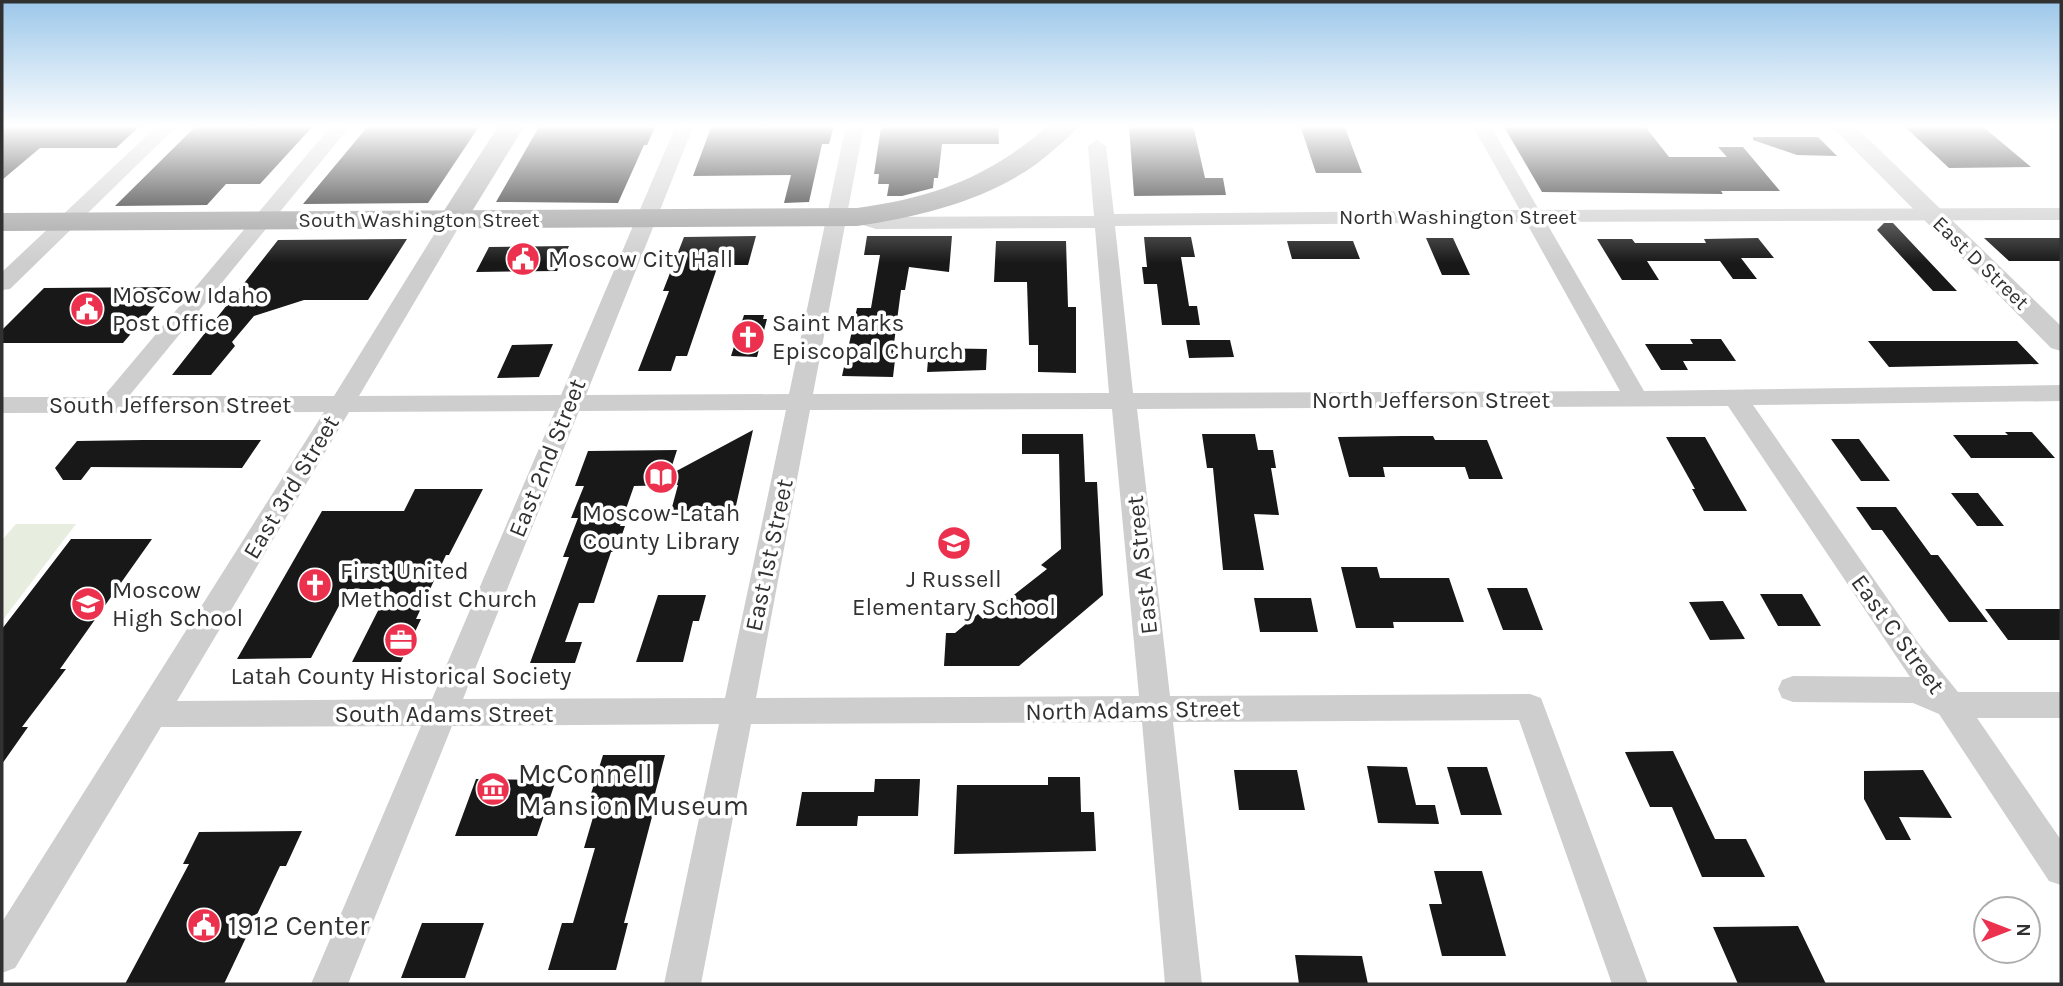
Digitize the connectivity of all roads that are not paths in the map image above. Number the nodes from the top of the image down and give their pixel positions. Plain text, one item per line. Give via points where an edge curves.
1 (121, 171) edge
2 (303, 171) edge
3 (483, 171) edge
4 (666, 171) edge
5 (851, 171) edge
6 (1005, 171) edge
7 (1099, 171) edge
8 (1507, 171) edge
9 (1887, 171) edge
10 (1930, 214) junction
11 (2061, 214) edge
12 (847, 217) junction
13 (1532, 217) junction
14 (646, 219) junction
15 (262, 220) junction
16 (453, 220) junction
17 (2, 222) edge
18 (68, 222) junction
19 (1104, 222) junction
20 (2, 284) edge
21 (2061, 342) edge
22 (2061, 393) edge
23 (1735, 398) junction
24 (1637, 399) junction
25 (1124, 402) junction
26 (110, 404) junction
27 (342, 404) junction
28 (800, 404) junction
29 (2, 405) edge
30 (569, 405) junction
31 (1793, 689) dead end
32 (1950, 705) junction
33 (2061, 705) edge
34 (736, 709) junction
35 (1157, 710) junction
36 (152, 714) junction
37 (442, 714) junction
38 (2061, 869) edge
39 (2, 955) edge
40 (330, 984) edge
41 (683, 984) edge
42 (1184, 984) edge
43 (1630, 984) edge

1 - 18 street
2 - 15 street
3 - 16 main road, East 3rd Street
4 - 14 street, East 2nd Street
5 - 12 street, East 1st Street
6 - 12 highway, South Washington Street via 964,191 891,213
7 - 19 street, East A Street
8 - 13 street
9 - 10 street, East D Street
10 - 11 street, North Washington Street
10 - 13 street, North Washington Street
10 - 21 street, East D Street
12 - 14 highway, South Washington Street
12 - 19 street, North Washington Street via 876,223
12 - 28 street, East 1st Street
13 - 19 street, North Washington Street via 1121,218
13 - 24 street
14 - 16 highway, South Washington Street
14 - 30 street, East 2nd Street
15 - 16 highway, South Washington Street
15 - 18 highway, South Washington Street
15 - 26 street
16 - 27 street, East 3rd Street
17 - 18 highway, South Washington Street
18 - 20 street
19 - 25 street, East A Street
22 - 23 street, North Jefferson Street
23 - 24 street, North Jefferson Street
23 - 32 street, East C Street via 1908,653
24 - 25 street, North Jefferson Street
25 - 28 street, North Jefferson Street
25 - 35 street, East A Street
26 - 27 street, South Jefferson Street
26 - 29 street, South Jefferson Street
27 - 30 street, South Jefferson Street
27 - 36 street, East 3rd Street
28 - 30 street, South Jefferson Street
28 - 34 street, East 1st Street
30 - 37 street, East 2nd Street
31 - 32 street via 1915,690
32 - 33 street
32 - 38 street, East C Street
34 - 35 street, North Adams Street
34 - 37 street, South Adams Street
34 - 41 street, East 1st Street
35 - 42 street, East A Street
35 - 43 street, North Adams Street via 1530,707
36 - 37 street, South Adams Street
36 - 39 street, East 3rd Street
37 - 40 street, East 2nd Street

